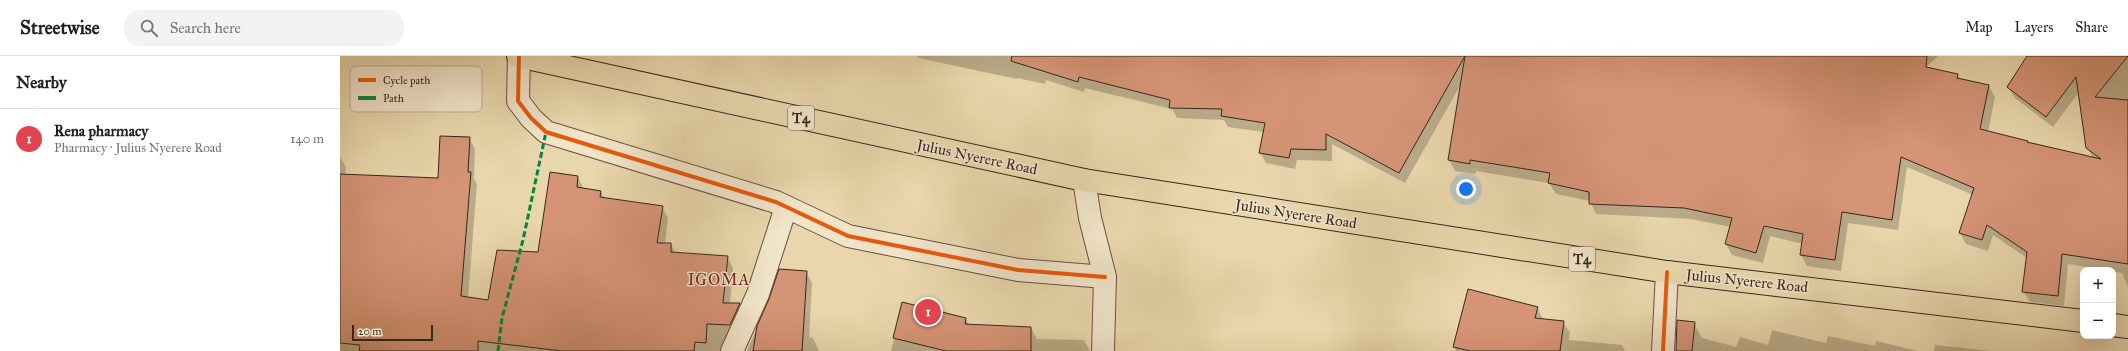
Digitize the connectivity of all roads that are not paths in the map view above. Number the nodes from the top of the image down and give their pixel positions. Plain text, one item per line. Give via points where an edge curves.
1 (518, 56) edge
2 (1084, 180) junction
3 (786, 207) junction
4 (1667, 272) junction
5 (1105, 277) junction
6 (2080, 321) edge
7 (2116, 325) edge
8 (2128, 327) edge
9 (732, 351) edge
10 (1103, 351) edge
11 (1663, 351) edge

1 - 2 highway, Julius Nyerere Road / T4
1 - 3 street via 518,101 546,132
2 - 4 highway, Julius Nyerere Road / T4
2 - 5 street via 1090,218
3 - 5 street via 848,236 1018,270
3 - 9 street via 758,294
4 - 6 highway, Julius Nyerere Road / T4
4 - 11 street
5 - 10 street
7 - 8 highway

